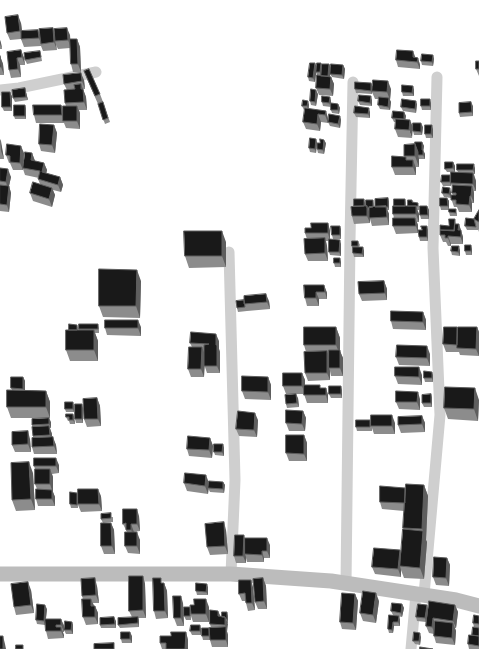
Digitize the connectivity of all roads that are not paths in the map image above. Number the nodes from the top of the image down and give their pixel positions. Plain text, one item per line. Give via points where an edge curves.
1 (96, 72) dead end
2 (437, 77) dead end
3 (353, 82) edge
4 (0, 90) edge
5 (229, 252) dead end
6 (0, 574) edge
7 (230, 574) junction
8 (346, 584) junction
9 (420, 595) junction
10 (479, 606) edge
11 (411, 649) edge

1 - 4 street
2 - 9 street via 433,248 440,415
3 - 8 street
5 - 7 street via 236,480
6 - 7 street
7 - 8 street
8 - 9 street
9 - 10 street
9 - 11 street

